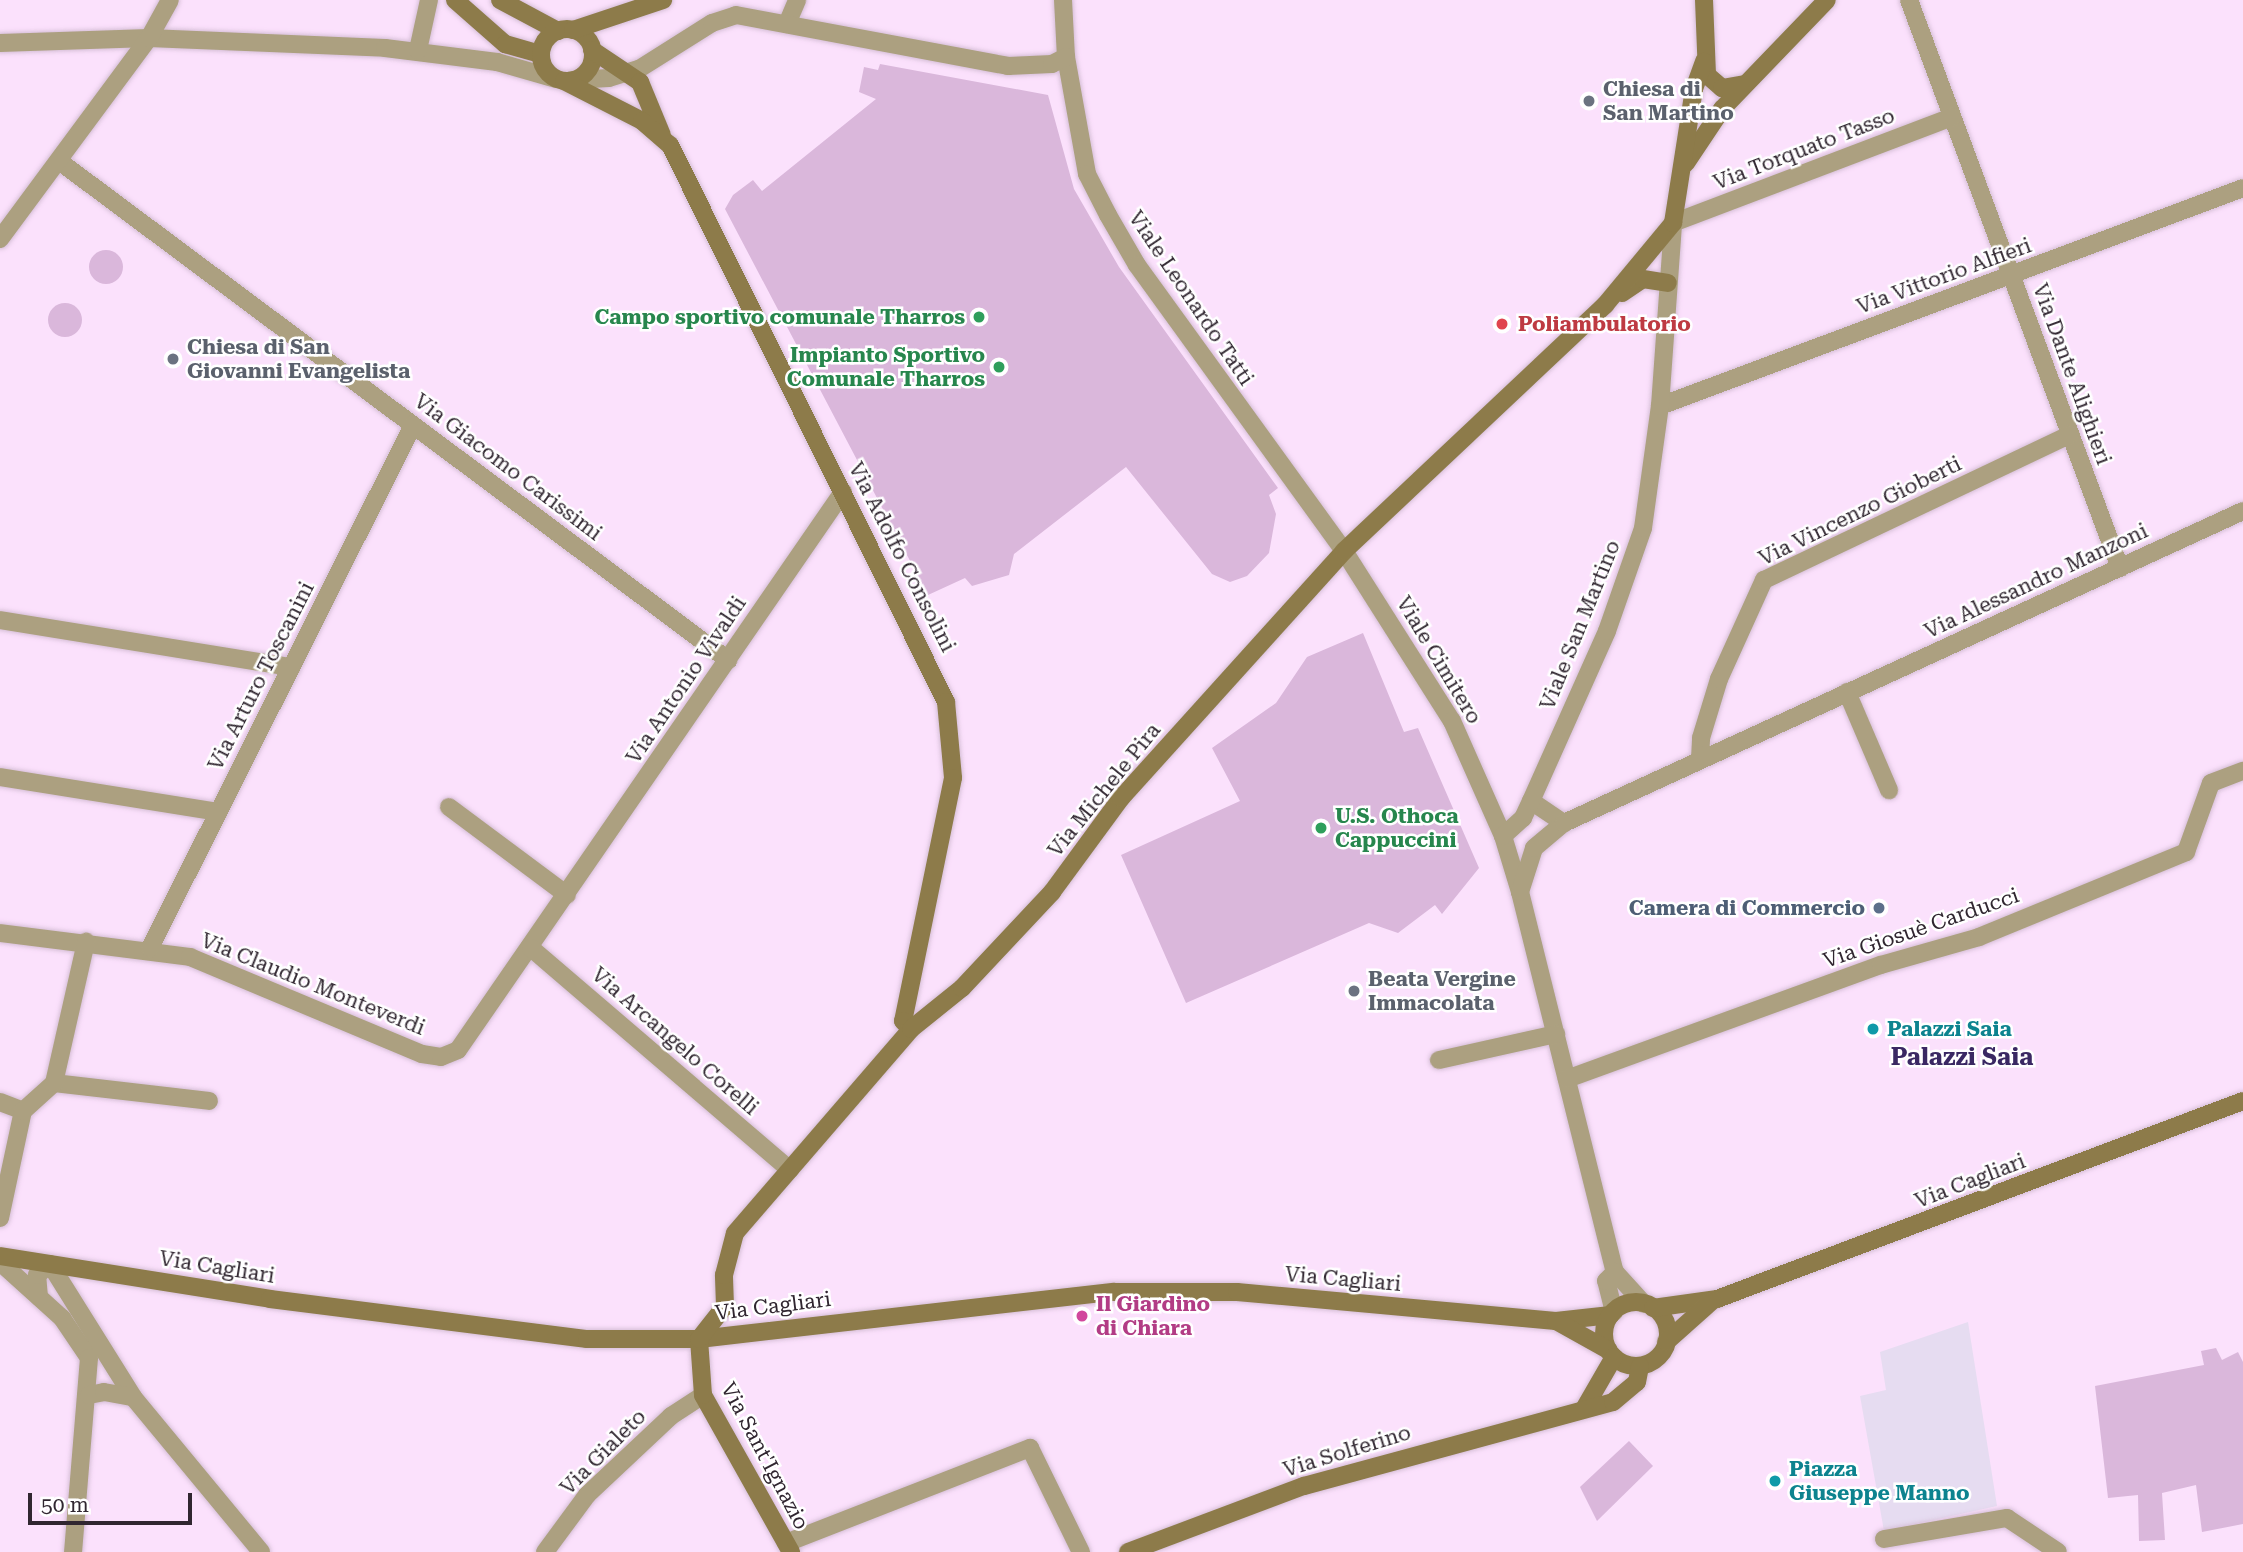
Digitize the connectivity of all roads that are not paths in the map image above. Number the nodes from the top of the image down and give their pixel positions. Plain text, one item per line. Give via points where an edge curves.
1 (170, 0) edge
2 (429, 0) edge
3 (455, 0) edge
4 (500, 0) edge
5 (663, 0) edge
6 (797, 0) edge
7 (1063, 0) edge
8 (1704, 0) edge
9 (1827, 0) edge
10 (1909, 0) edge
11 (787, 24) junction
12 (566, 31) junction
13 (149, 38) junction
14 (0, 43) edge
15 (418, 50) junction
16 (592, 50) junction
17 (541, 56) junction
18 (1066, 57) junction
19 (497, 62) junction
20 (1704, 62) junction
21 (629, 72) junction
22 (1750, 79) junction
23 (564, 80) junction
24 (1952, 117) junction
25 (662, 135) junction
26 (59, 161) junction
27 (1683, 169) junction
28 (2243, 188) edge
29 (1672, 223) junction
30 (0, 239) edge
31 (2011, 275) junction
32 (1668, 283) junction
33 (1605, 305) junction
34 (1660, 406) junction
35 (413, 425) junction
36 (2070, 435) junction
37 (844, 492) junction
38 (2243, 511) edge
39 (1344, 551) junction
40 (2120, 568) junction
41 (0, 620) edge
42 (728, 660) junction
43 (291, 667) junction
44 (1847, 692) junction
45 (1700, 759) junction
46 (2243, 771) edge
47 (0, 777) edge
48 (1889, 790) dead end
49 (1531, 801) junction
50 (449, 807) dead end
51 (218, 812) junction
52 (1564, 823) junction
53 (1503, 836) junction
54 (1520, 892) junction
55 (567, 895) junction
56 (0, 933) edge
57 (86, 942) junction
58 (531, 947) junction
59 (150, 948) junction
60 (911, 1029) junction
61 (1556, 1034) junction
62 (442, 1057) joint
63 (1438, 1060) dead end
64 (1567, 1079) junction
65 (54, 1083) junction
66 (209, 1101) dead end
67 (2243, 1101) edge
68 (0, 1102) edge
69 (23, 1111) junction
70 (790, 1170) junction
71 (0, 1217) edge
72 (0, 1256) edge
73 (0, 1262) edge
74 (50, 1264) junction
75 (1615, 1272) junction
76 (39, 1297) junction
77 (1712, 1301) junction
78 (1648, 1306) junction
79 (1613, 1313) junction
80 (1556, 1321) junction
81 (699, 1339) junction
82 (1667, 1342) junction
83 (1611, 1353) junction
84 (1640, 1366) junction
85 (89, 1395) junction
86 (703, 1395) junction
87 (133, 1397) junction
88 (1584, 1409) junction
89 (1884, 1539) dead end
90 (788, 1548) edge
91 (74, 1552) edge
92 (261, 1552) edge
93 (545, 1552) edge
94 (1081, 1552) edge
95 (1128, 1552) edge
96 (2058, 1552) edge

1 - 13 street
2 - 15 street
3 - 17 street via 505,44
4 - 12 street
5 - 12 street
6 - 11 street
7 - 18 street, Viale Leonardo Tatti
8 - 20 street, Viale San Martino
9 - 22 street
10 - 24 street, Via Dante Alighieri
11 - 18 street via 1008,66 1052,64
11 - 21 street via 736,15 712,23
12 - 16 street via 585,37
12 - 17 street via 546,39
13 - 14 street
13 - 15 street
13 - 26 street
15 - 19 street
16 - 21 street, Via Adolfo Consolini
16 - 23 street via 590,66
17 - 19 street
17 - 23 street
18 - 39 street, Viale Leonardo Tatti via 1087,174 1108,215 1137,265
19 - 23 street
20 - 22 street via 1710,80 1722,88 1738,88
20 - 27 street, Viale San Martino via 1694,89
21 - 23 street
21 - 25 street, Via Adolfo Consolini via 646,90
22 - 27 street via 1723,109
23 - 25 street, Via Adolfo Consolini
24 - 29 street, Via Torquato Tasso
24 - 31 street, Via Dante Alighieri
25 - 37 street, Via Adolfo Consolini via 693,184
26 - 30 street
26 - 35 street, Via Giacomo Carissimi
27 - 29 street, Viale San Martino
28 - 31 street, Via Vittorio Alfieri
29 - 32 street, Viale San Martino
29 - 33 street, Via Michele Pira
31 - 34 street, Via Vittorio Alfieri
31 - 36 street, Via Dante Alighieri
32 - 33 street, Via Michele Pira via 1643,279
32 - 34 street, Viale San Martino
33 - 39 street, Via Michele Pira
34 - 49 street, Viale San Martino via 1643,528 1607,631
35 - 42 street, Via Giacomo Carissimi
35 - 43 street, Via Arturo Toscanini
36 - 40 street, Via Dante Alighieri
36 - 45 street, Via Vincenzo Gioberti via 1764,580 1718,679 1701,738
37 - 42 street, Via Antonio Vivaldi
37 - 60 street, Via Adolfo Consolini via 929,659 946,702 952,743 953,778 946,823 903,1021
38 - 40 street, Via Alessandro Manzoni
39 - 53 street, Viale Cimitero via 1452,720
39 - 60 street, Via Michele Pira via 1121,798 1052,892 962,989
40 - 44 street, Via Alessandro Manzoni
41 - 43 street
42 - 55 street, Via Antonio Vivaldi
43 - 51 street, Via Arturo Toscanini
44 - 45 street, Via Alessandro Manzoni
44 - 48 street
45 - 52 street, Via Alessandro Manzoni
46 - 64 street, Via Giosuè Carducci via 2211,783 2186,852 1979,937 1881,965
47 - 51 street
49 - 52 street
49 - 53 street, Viale San Martino via 1523,818
50 - 55 street
51 - 59 street, Via Arturo Toscanini
52 - 54 street, Via Alessandro Manzoni via 1534,848
53 - 54 street
54 - 61 street
55 - 58 street, Via Antonio Vivaldi
56 - 57 street, Via Claudio Monteverdi
57 - 59 street, Via Claudio Monteverdi
57 - 65 street
58 - 62 street, Via Antonio Vivaldi via 458,1050
58 - 70 street, Via Arcangelo Corelli
59 - 62 street, Via Claudio Monteverdi via 190,957 422,1054
60 - 70 street, Via Michele Pira
61 - 63 street
61 - 64 street
64 - 75 street
65 - 66 street
65 - 69 street
67 - 77 street, Via Cagliari
68 - 69 street
69 - 71 street
70 - 81 street, Via Michele Pira via 735,1233 724,1275 725,1306
72 - 74 street, Via Cagliari
73 - 76 street
74 - 76 street via 36,1277
74 - 81 street, Via Cagliari via 270,1299 587,1339
74 - 87 street
75 - 78 street
75 - 79 street via 1606,1282
76 - 85 street via 78,1337 91,1372
77 - 78 street, Via Cagliari
77 - 82 street, Via Cagliari
78 - 79 street via 1626,1304
78 - 82 street via 1665,1323
79 - 80 street, Via Cagliari
79 - 83 street via 1604,1332
80 - 81 street, Via Cagliari via 1237,1292 1114,1292
80 - 83 street, Via Cagliari
81 - 86 street, Via Sant'Ignazio
82 - 84 street via 1655,1360
83 - 84 street
83 - 88 street
84 - 88 street, Via Solferino via 1637,1382 1613,1402
85 - 87 street via 104,1392
85 - 91 street
86 - 90 street, Via Sant'Ignazio
86 - 93 street, Via Gialeto via 671,1416 587,1495
87 - 92 street
88 - 95 street, Via Solferino via 1304,1486
89 - 96 street via 2007,1518
90 - 94 street via 1030,1448

